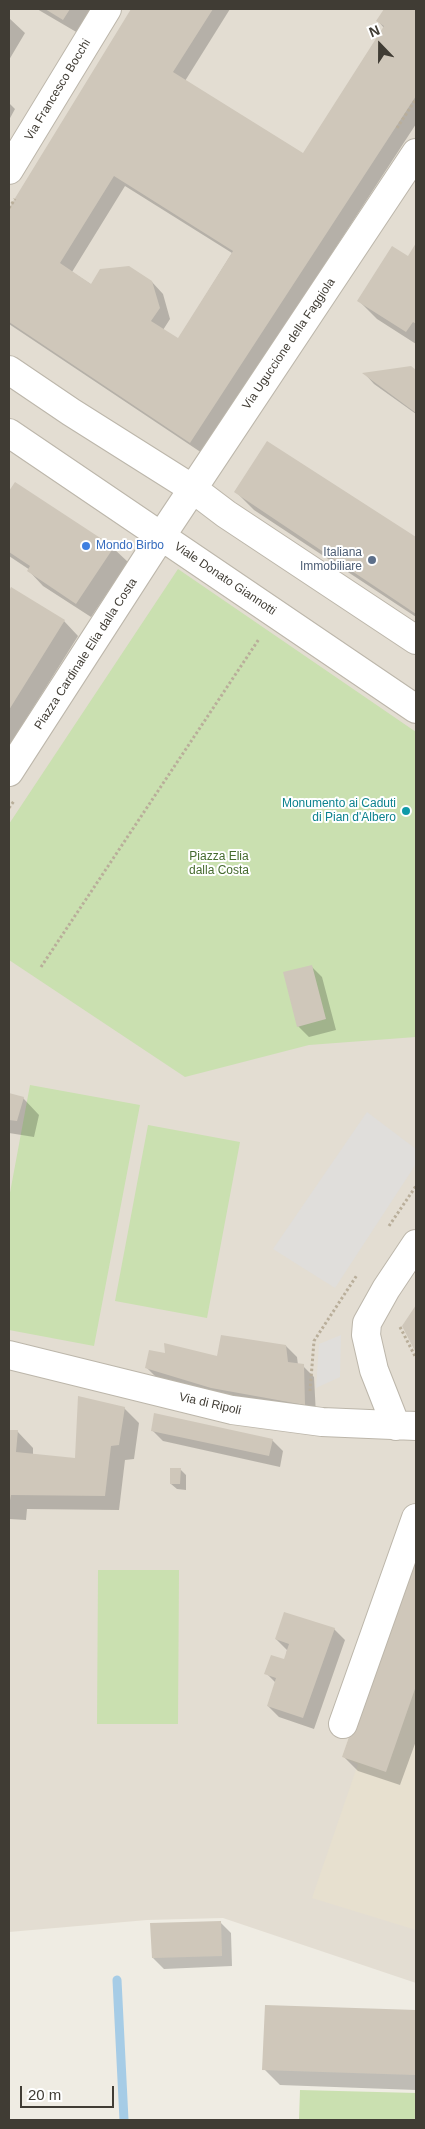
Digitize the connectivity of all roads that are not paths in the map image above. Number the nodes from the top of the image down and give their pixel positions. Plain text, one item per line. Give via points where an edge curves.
1 (107, 9) edge
2 (416, 153) edge
3 (9, 170) edge
4 (9, 370) edge
5 (9, 433) edge
6 (193, 489) junction
7 (162, 535) junction
8 (416, 640) edge
9 (416, 709) edge
10 (9, 772) edge
11 (416, 1244) edge
12 (9, 1355) edge
13 (406, 1426) edge
14 (416, 1518) edge
15 (343, 1724) dead end

1 - 3 street, Via Francesco Bocchi
2 - 6 street, Via Uguccione della Faggiola
4 - 6 street
5 - 7 street, Viale Donato Giannotti
6 - 7 street, Via Uguccione della Faggiola
6 - 8 street
7 - 9 street, Viale Donato Giannotti
7 - 10 street, Piazza Cardinale Elia dalla Costa
11 - 13 street via 386,1288 367,1323 366,1335 374,1370
12 - 13 street, Via di Ripoli via 232,1410 322,1422
14 - 15 street

